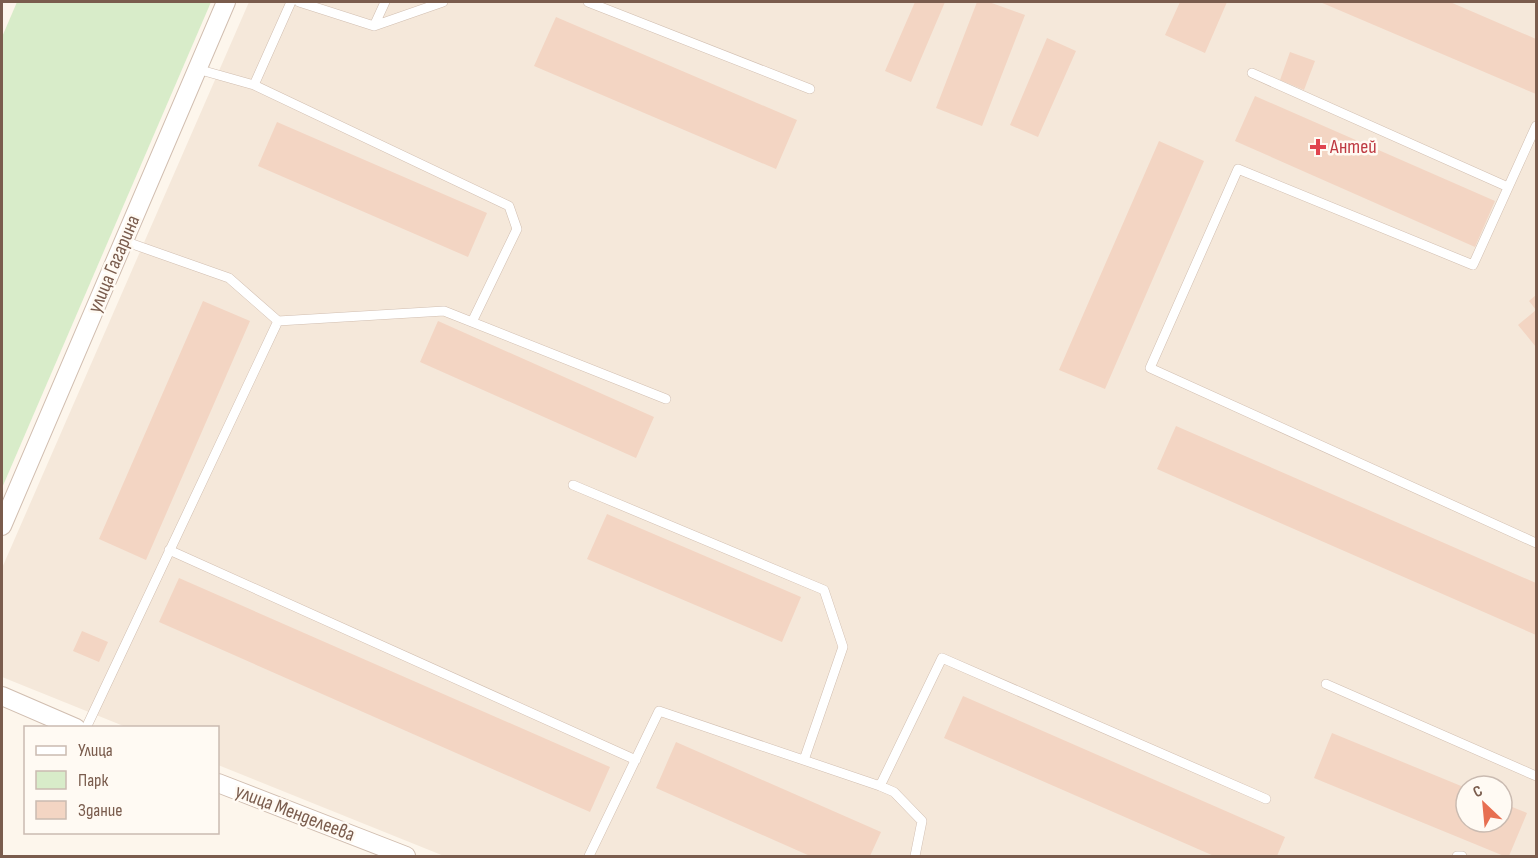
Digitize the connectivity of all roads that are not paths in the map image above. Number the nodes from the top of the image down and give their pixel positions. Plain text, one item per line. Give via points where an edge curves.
1 (226, 2) edge
2 (291, 2) edge
3 (299, 2) edge
4 (385, 2) edge
5 (442, 2) edge
6 (588, 2) edge
7 (374, 26) junction
8 (197, 69) junction
9 (1252, 73) dead end
10 (254, 85) junction
11 (810, 89) dead end
12 (1536, 126) edge
13 (1508, 187) junction
14 (124, 241) junction
15 (278, 321) junction
16 (472, 322) junction
17 (666, 399) dead end
18 (573, 484) dead end
19 (2, 526) edge
20 (1536, 543) edge
21 (169, 550) junction
22 (1326, 684) dead end
23 (2, 696) edge
24 (71, 726) edge
25 (87, 726) edge
26 (636, 760) junction
27 (804, 760) junction
28 (1536, 776) edge
29 (219, 783) edge
30 (880, 786) junction
31 (1266, 799) dead end
32 (406, 856) edge
33 (589, 856) edge
34 (915, 856) edge
35 (1457, 856) edge
36 (1462, 856) edge

1 - 8 street, улица Гагарина
2 - 10 lane
3 - 7 lane
4 - 7 lane
5 - 7 lane
6 - 11 lane
8 - 10 lane
8 - 14 street, улица Гагарина
9 - 13 lane
10 - 16 lane via 509,206 517,230
12 - 13 lane
13 - 20 lane via 1473,265 1238,169 1149,368
14 - 15 lane via 229,278
14 - 19 street, улица Гагарина
15 - 16 lane via 444,310
15 - 21 lane
16 - 17 lane
18 - 27 lane via 824,590 843,647
21 - 25 lane
21 - 26 lane
22 - 28 lane
23 - 24 street
26 - 27 lane via 659,711
26 - 33 lane
27 - 30 lane
29 - 32 street, улица Менделеева
30 - 31 lane via 942,658
30 - 34 lane via 894,792 922,821
35 - 36 lane

